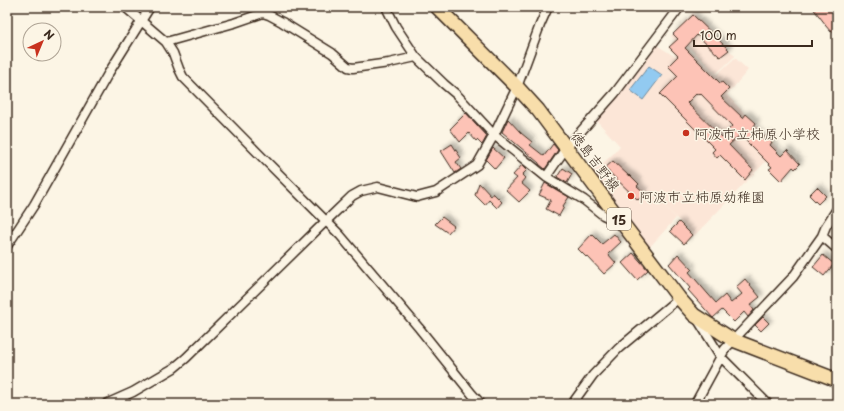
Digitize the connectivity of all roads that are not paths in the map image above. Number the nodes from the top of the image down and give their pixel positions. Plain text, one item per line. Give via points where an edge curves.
1 (125, 7) edge
2 (150, 7) edge
3 (387, 7) edge
4 (437, 7) edge
5 (548, 7) edge
6 (680, 7) edge
7 (142, 21) junction
8 (166, 42) junction
9 (416, 56) junction
10 (517, 87) junction
11 (494, 135) junction
12 (566, 148) junction
13 (546, 177) junction
14 (837, 209) edge
15 (326, 221) junction
16 (623, 224) junction
17 (822, 236) junction
18 (7, 246) edge
19 (837, 249) edge
20 (679, 298) junction
21 (694, 314) junction
22 (733, 340) junction
23 (721, 357) junction
24 (837, 380) edge
25 (106, 404) edge
26 (482, 404) edge
27 (572, 404) edge
28 (695, 404) edge
29 (768, 404) edge

1 - 7 street
2 - 7 street
3 - 9 street via 396,27
4 - 10 main road, 徳島吉野線 / 15
5 - 10 street
6 - 12 street via 615,93
7 - 8 street
7 - 18 street via 108,74 34,205
8 - 9 street via 263,13 332,53 348,67 389,63
8 - 15 street via 183,77
9 - 11 street
10 - 11 street
10 - 12 main road, 徳島吉野線 / 15
11 - 13 street
11 - 15 street via 478,165 436,192 417,197 378,188 361,191 352,196
12 - 13 street
12 - 16 main road, 徳島吉野線 / 15
13 - 16 street via 603,215
14 - 17 street
15 - 25 street via 174,368
15 - 26 street
16 - 20 main road, 徳島吉野線 / 15
17 - 19 street
17 - 22 street via 793,277
20 - 21 main road, 徳島吉野線 / 15
20 - 27 street via 619,348 593,375
21 - 22 main road, 徳島吉野線 / 15
21 - 23 street
22 - 23 street
22 - 24 main road, 徳島吉野線 / 15
23 - 28 street
23 - 29 street

